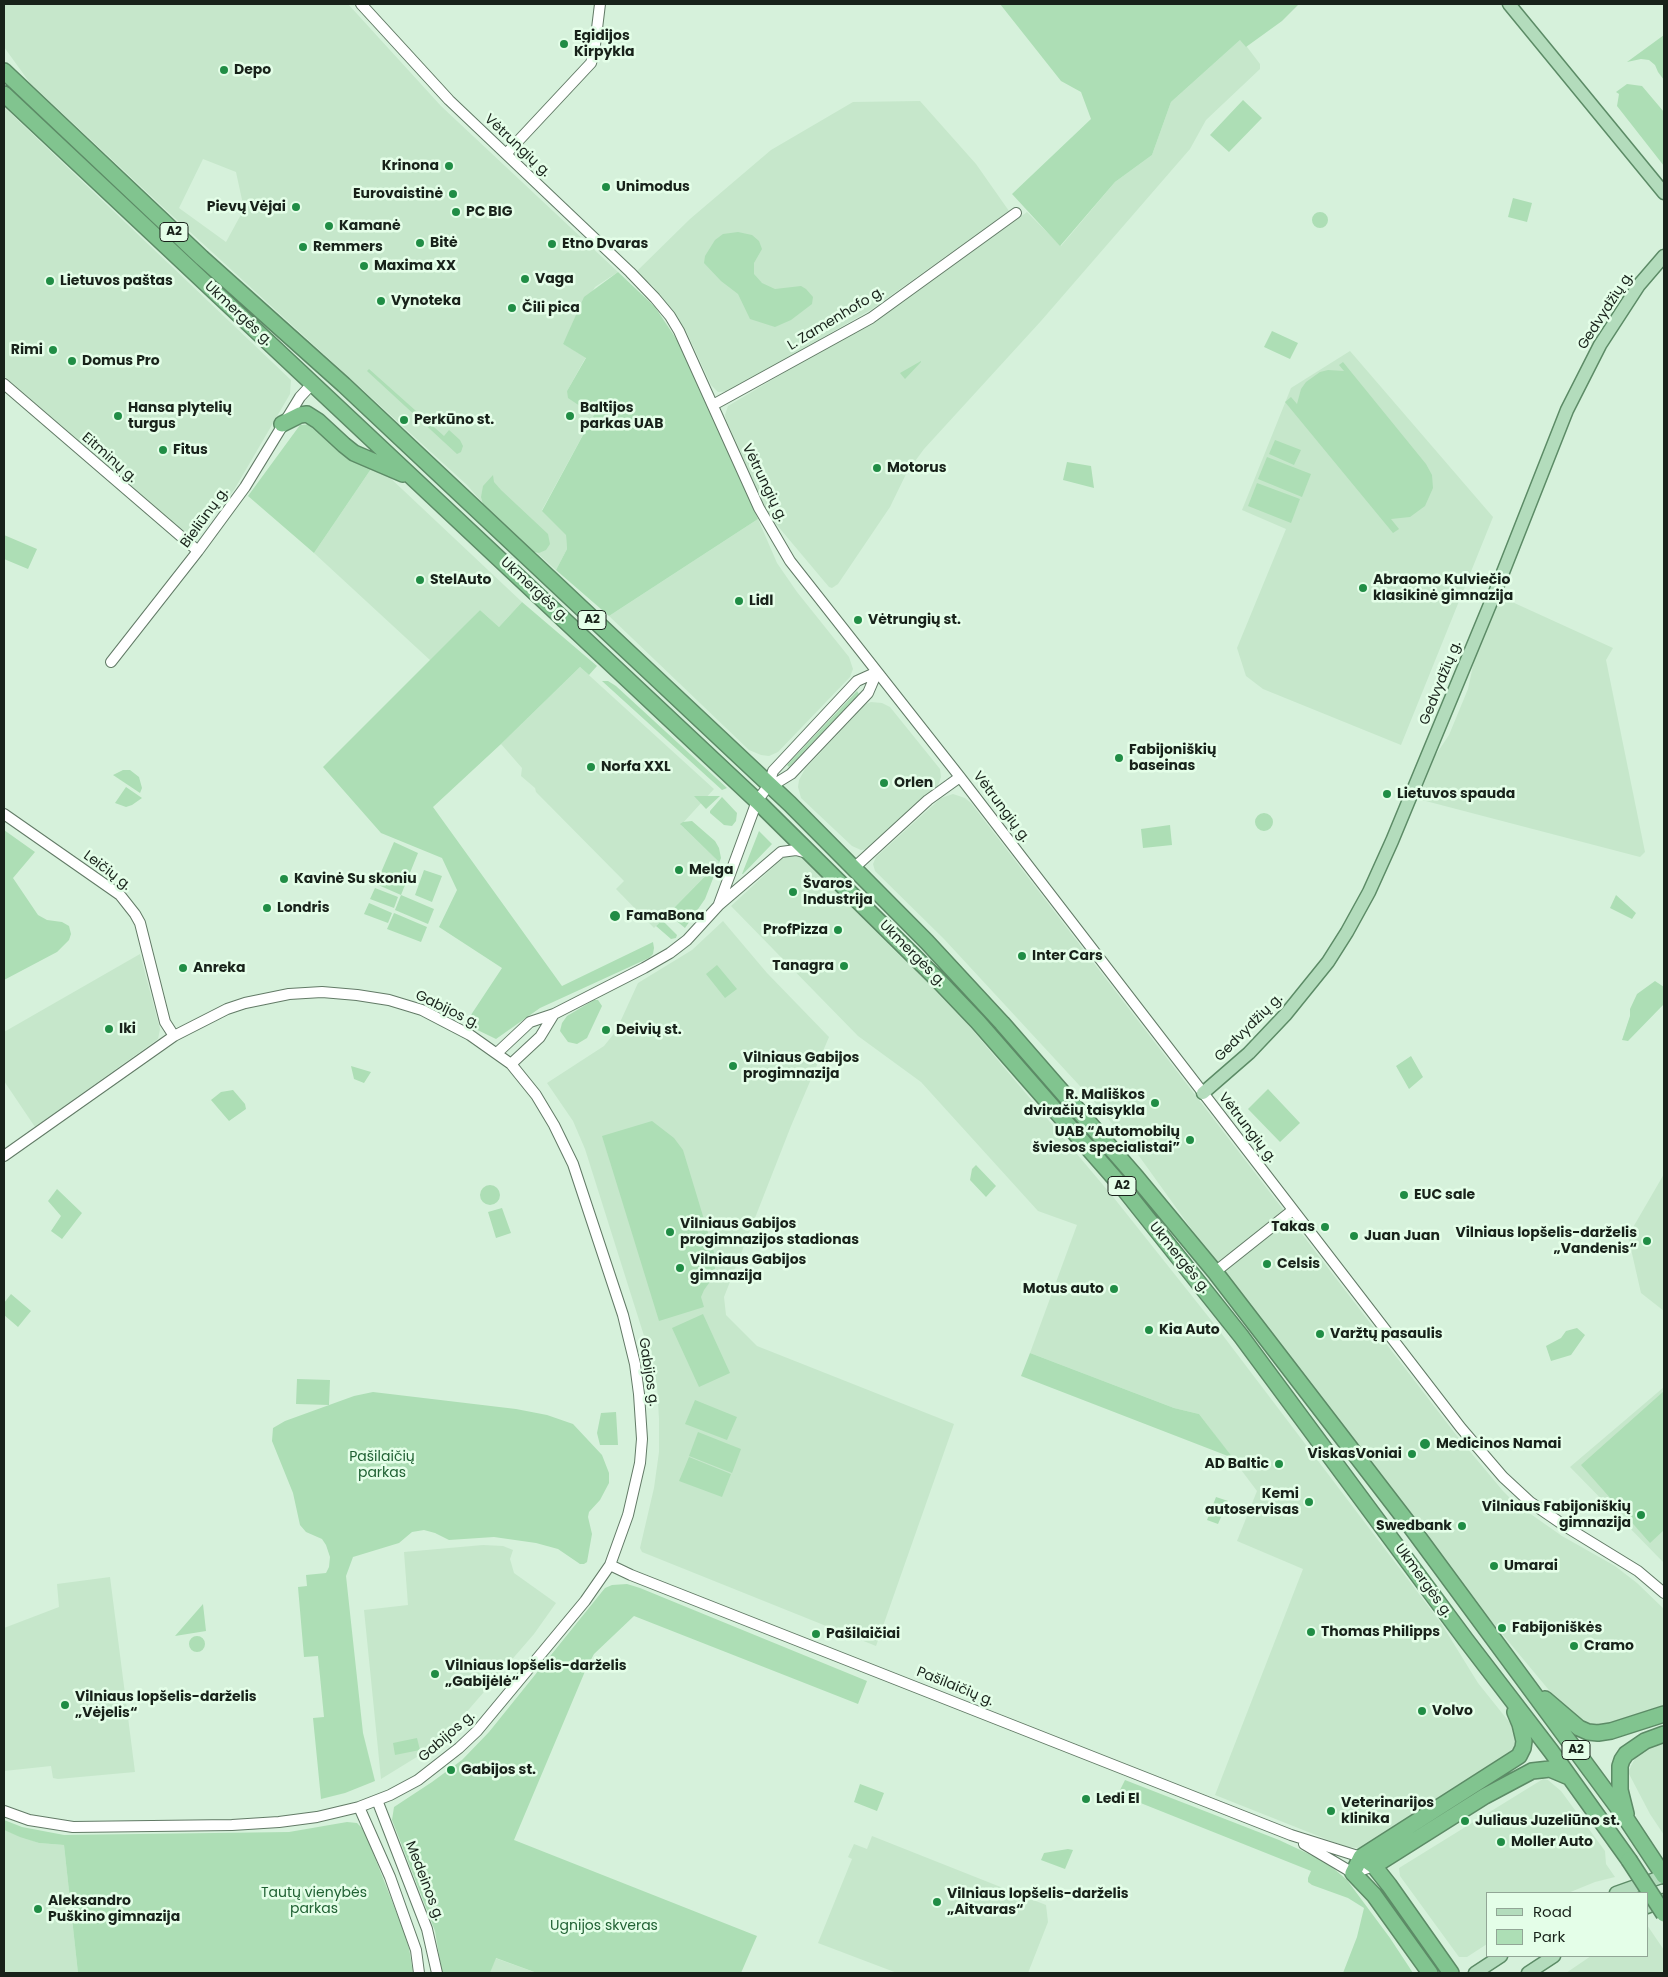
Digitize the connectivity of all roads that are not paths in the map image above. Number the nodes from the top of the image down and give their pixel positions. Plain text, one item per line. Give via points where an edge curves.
1 (361, 4) edge
2 (600, 4) edge
3 (1509, 4) edge
4 (4, 71) edge
5 (4, 94) edge
6 (506, 154) junction
7 (1664, 194) edge
8 (1016, 214) dead end
9 (1664, 256) edge
10 (320, 364) junction
11 (4, 384) edge
12 (312, 384) junction
13 (713, 405) junction
14 (282, 424) junction
15 (418, 482) junction
16 (198, 551) junction
17 (111, 662) dead end
18 (877, 672) junction
19 (960, 777) junction
20 (769, 784) junction
21 (757, 800) junction
22 (4, 814) edge
23 (822, 863) junction
24 (855, 867) junction
25 (719, 904) junction
26 (554, 1014) junction
27 (174, 1036) junction
28 (497, 1053) junction
29 (511, 1064) junction
30 (1202, 1093) junction
31 (4, 1156) edge
32 (1157, 1203) junction
33 (1293, 1210) junction
34 (1144, 1214) junction
35 (1214, 1272) junction
36 (610, 1565) junction
37 (1664, 1593) edge
38 (1523, 1681) junction
39 (1504, 1688) junction
40 (1664, 1714) edge
41 (1664, 1734) edge
42 (1572, 1779) junction
43 (377, 1800) junction
44 (359, 1806) junction
45 (4, 1811) edge
46 (1627, 1820) junction
47 (1291, 1835) junction
48 (1368, 1861) junction
49 (1353, 1873) junction
50 (1664, 1876) edge
51 (1619, 1892) edge
52 (1664, 1900) edge
53 (1648, 1907) edge
54 (1664, 1914) edge
55 (1499, 1957) edge
56 (1552, 1957) edge
57 (419, 1973) edge
58 (437, 1973) edge
59 (1430, 1973) edge
60 (1451, 1973) edge
61 (1475, 1973) edge
62 (1528, 1973) edge

1 - 6 street, Vėtrungių g. via 449,100
2 - 6 street via 590,64
3 - 7 main road
4 - 10 highway, Ukmergės g. / A2 via 202,258
5 - 12 highway, Ukmergės g. / A2
6 - 13 street, Vėtrungių g. via 655,298 680,331
8 - 13 street, L. Zamenhofo g. via 871,318
9 - 30 main road, Gedvydžių g. via 1639,285 1600,345 1567,410 1379,872 1347,932 1322,970 1286,1014 1249,1053
10 - 12 highway
10 - 20 highway, Ukmergės g. / A2
11 - 16 street, Eitminų g.
12 - 14 street, Bieliūnų g.
12 - 15 highway, Ukmergės g. / A2
13 - 18 street, Vėtrungių g. via 753,496 781,547
14 - 15 highway via 306,414 354,452
14 - 16 street, Bieliūnų g. via 245,487
15 - 21 highway, Ukmergės g. / A2
16 - 17 street, Bieliūnų g.
18 - 19 street, Vėtrungių g.
18 - 20 street via 857,681 815,724 779,763
18 - 20 street via 868,693 790,774
19 - 24 street via 928,800
19 - 30 street, Vėtrungių g.
20 - 21 street
20 - 24 highway, Ukmergės g. / A2
21 - 23 highway, Ukmergės g. / A2
21 - 25 street
22 - 27 street, Leičių g. via 120,895 135,914 165,1022
23 - 25 street via 803,851 781,852
23 - 34 highway, Ukmergės g. / A2 via 978,1022
24 - 32 highway, Ukmergės g. / A2 via 1002,1023
25 - 26 street via 687,940 660,959
26 - 28 street via 530,1022
26 - 29 street via 540,1037
27 - 28 street, Gabijos g. via 245,1003 289,994 322,992 389,1000 422,1010
27 - 31 street, Gabijos g.
28 - 29 street, Gabijos g.
29 - 36 street, Gabijos g. via 545,1110 573,1164 623,1315 635,1364 641,1417 640,1463 628,1515
30 - 33 street, Vėtrungių g.
32 - 34 street
32 - 35 highway, Ukmergės g. / A2
33 - 35 street
33 - 37 street, Vėtrungių g. via 1502,1477 1552,1518 1638,1571
34 - 39 highway, Ukmergės g. / A2 via 1241,1336
35 - 38 highway, Ukmergės g. / A2 via 1408,1523
36 - 43 street, Gabijos g. via 585,1601 477,1731 418,1780
36 - 47 street, Pašilaičių g.
38 - 40 highway via 1572,1723 1588,1732 1611,1732
38 - 46 highway, Ukmergės g. / A2
39 - 42 highway, Ukmergės g. / A2
39 - 48 highway via 1523,1733 1523,1748 1519,1756
41 - 46 highway via 1645,1741 1622,1760 1620,1790
42 - 48 highway via 1550,1768 1532,1771
42 - 54 highway, Ukmergės g. / A2, bridge
43 - 44 street, Gabijos g.
43 - 58 street, Medeinos g. via 428,1929
44 - 45 street, Gabijos g. via 317,1817 279,1822 102,1828 49,1824
44 - 57 street via 390,1877 416,1950
46 - 50 highway, Ukmergės g. / A2
47 - 48 street, Pašilaičių g.
47 - 49 street, Pašilaičių g.
48 - 49 highway
48 - 60 highway
49 - 59 highway via 1374,1895
50 - 51 main road
52 - 53 main road
55 - 61 main road
56 - 62 main road

